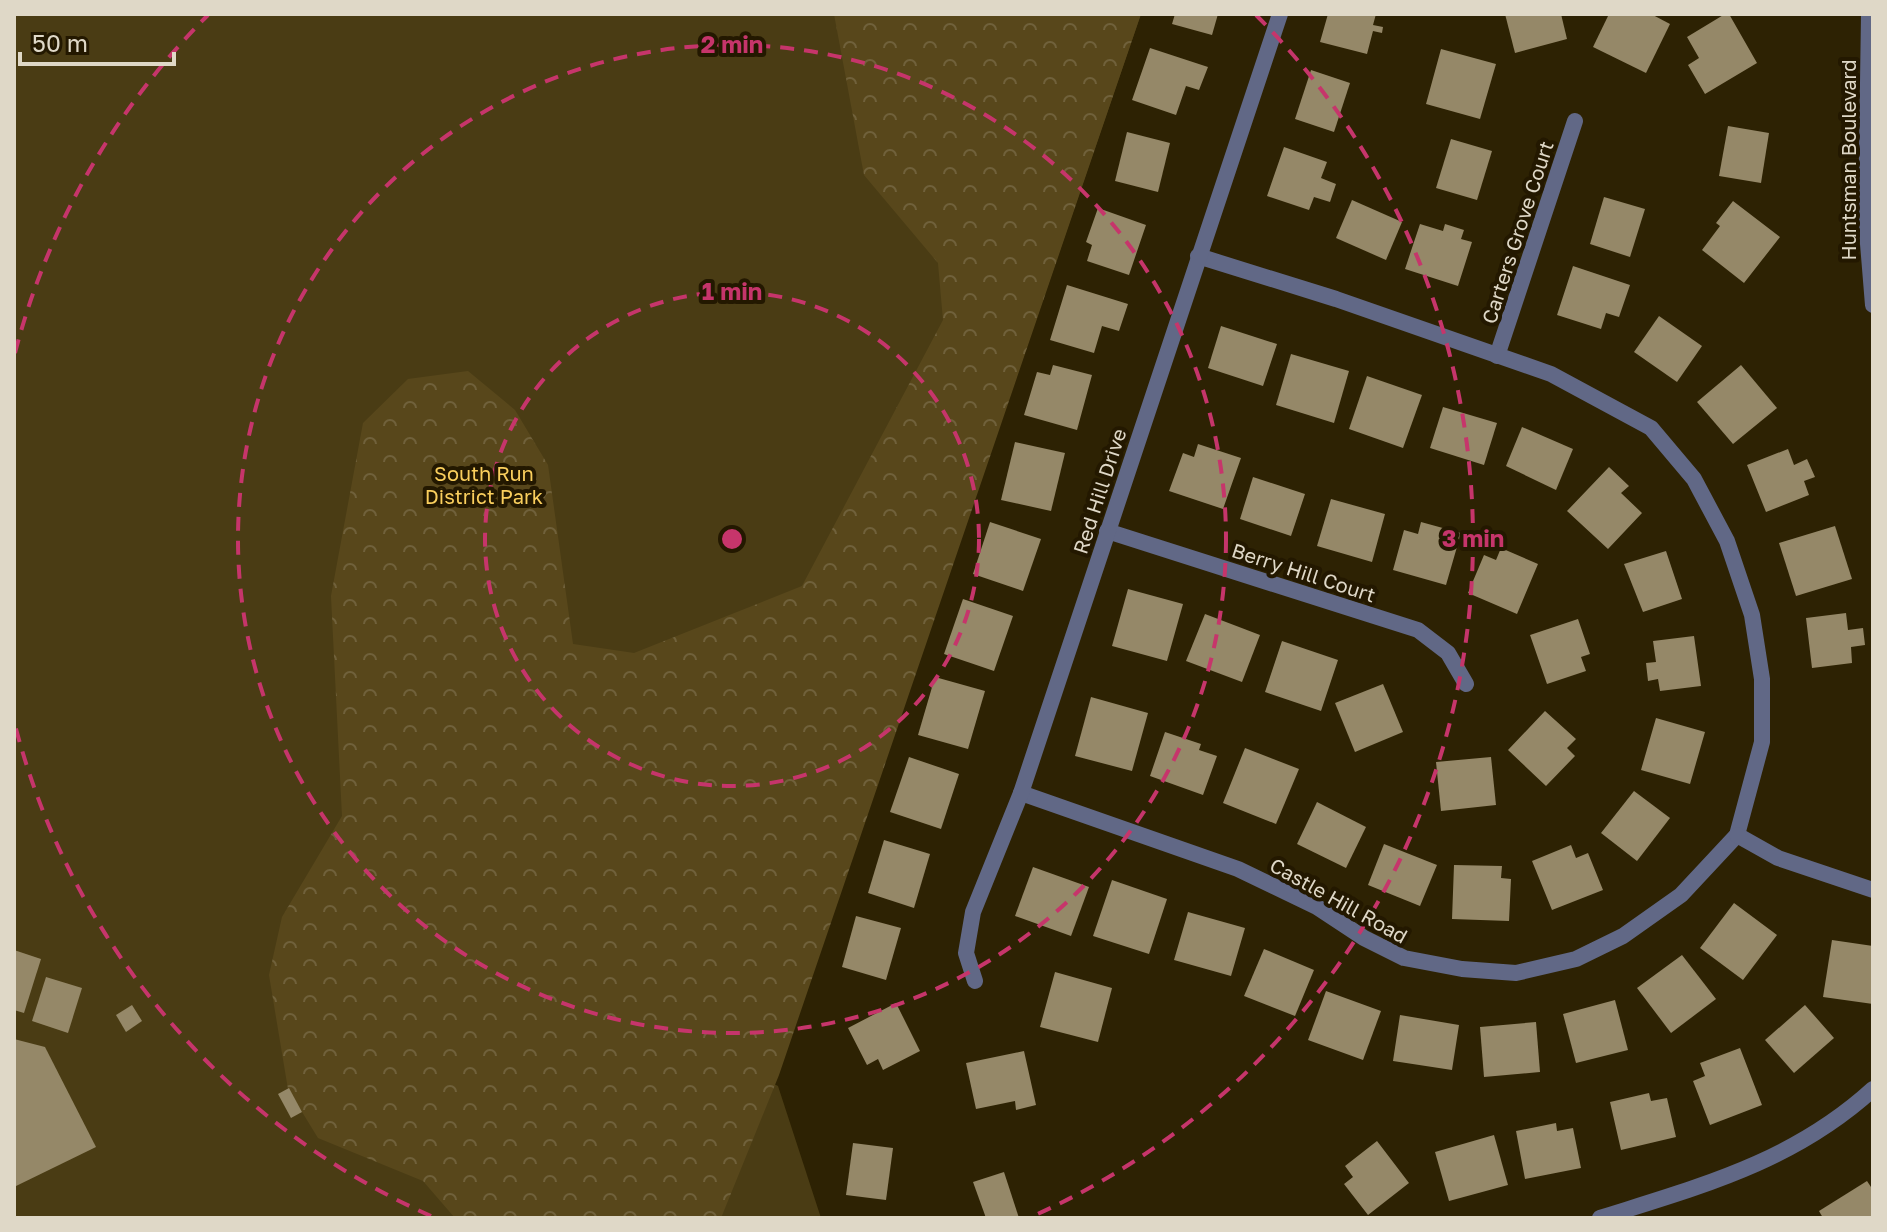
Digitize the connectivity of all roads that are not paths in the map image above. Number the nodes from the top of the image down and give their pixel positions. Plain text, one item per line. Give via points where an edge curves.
1 (1280, 14) edge
2 (1869, 14) edge
3 (1575, 121) dead end
4 (1198, 256) junction
5 (1873, 305) edge
6 (1497, 356) junction
7 (1107, 531) junction
8 (1466, 684) dead end
9 (1021, 793) junction
10 (1737, 835) junction
11 (1873, 890) edge
12 (975, 981) dead end
13 (1873, 1089) edge
14 (1609, 1217) edge

1 - 4 street, Red Hill Drive
2 - 5 street, Huntsman Boulevard via 1866,219
3 - 6 street, Carters Grove Court
4 - 6 street, Castle Hill Road
4 - 7 street, Red Hill Drive
6 - 10 street, Castle Hill Road via 1551,374 1651,428 1694,479 1727,541 1752,615 1762,679 1762,742
7 - 8 street, Berry Hill Court via 1418,630 1448,653
7 - 9 street, Red Hill Drive
9 - 10 street, Castle Hill Road via 1238,869 1404,958 1516,973 1576,959 1623,936 1681,895
9 - 12 street, Red Hill Drive via 973,912 966,953
10 - 11 street via 1778,858
13 - 14 street via 1806,1141 1758,1165

